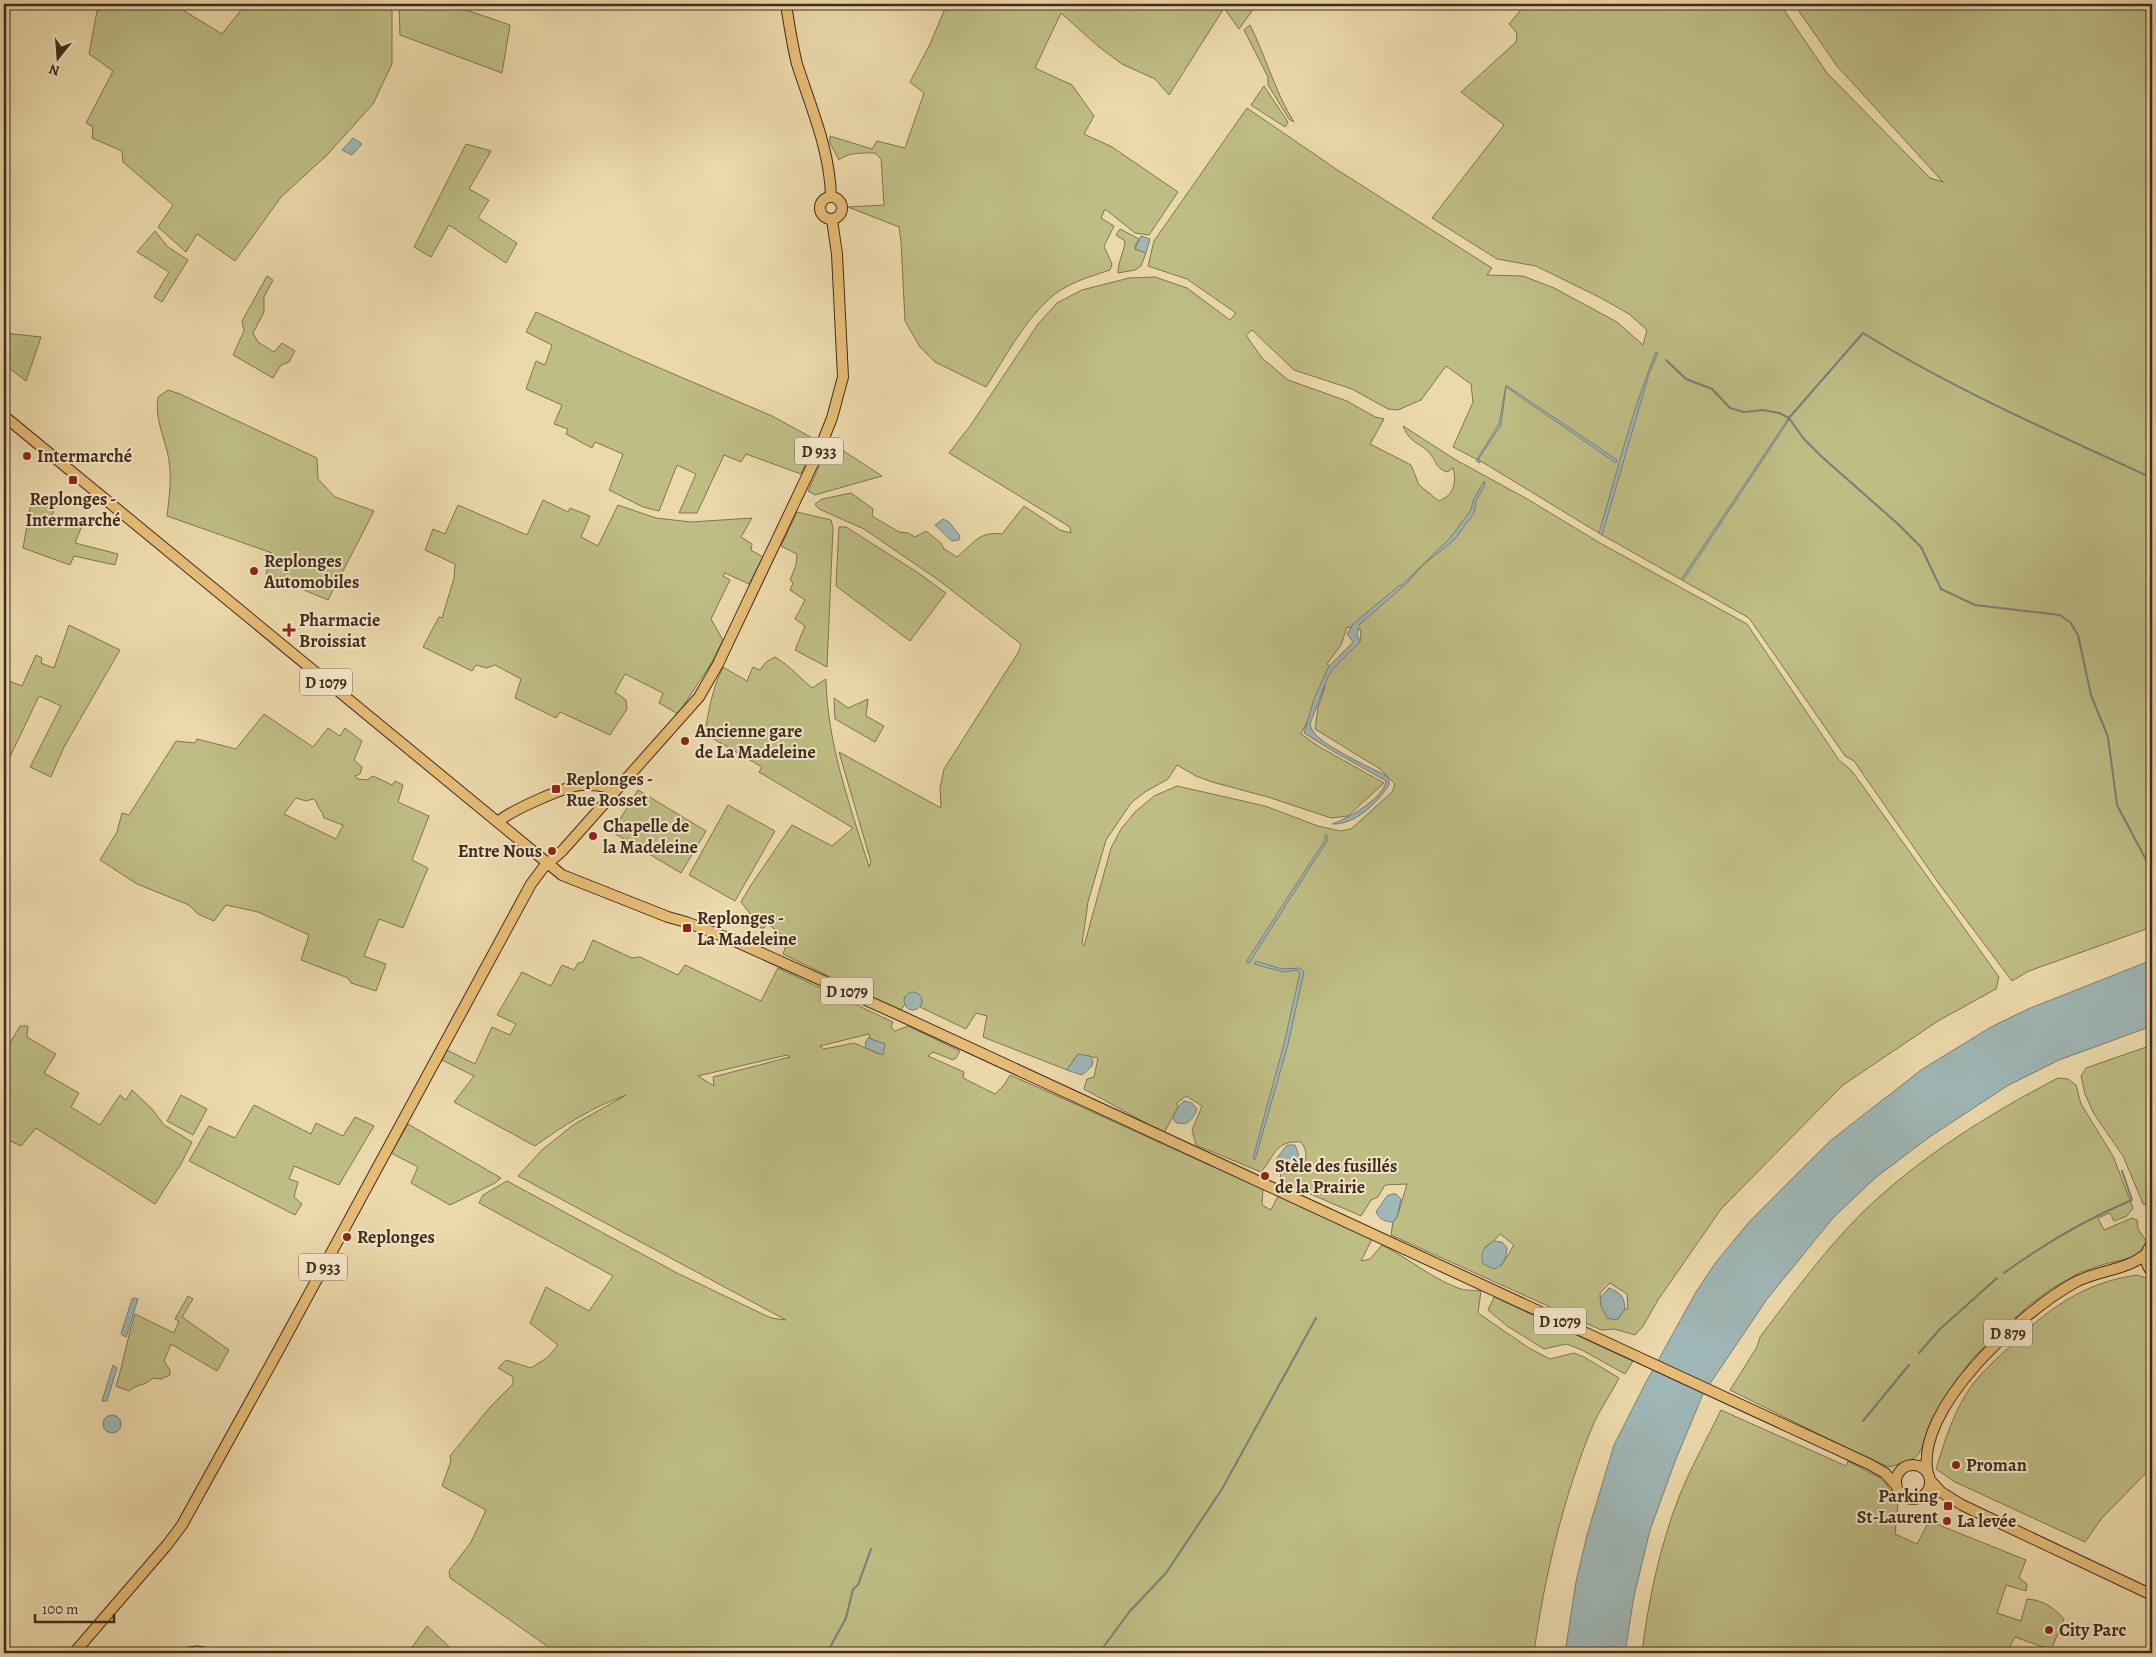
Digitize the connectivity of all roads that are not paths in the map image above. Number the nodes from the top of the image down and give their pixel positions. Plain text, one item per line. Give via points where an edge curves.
1 (786, 4) edge
2 (831, 197) junction
3 (832, 220) junction
4 (4, 416) edge
5 (618, 788) junction
6 (498, 822) junction
7 (560, 853) junction
8 (548, 865) junction
9 (562, 875) junction
10 (2149, 1248) edge
11 (2121, 1267) junction
12 (2152, 1272) edge
13 (1932, 1439) junction
14 (1869, 1464) junction
15 (1905, 1467) junction
16 (1929, 1477) junction
17 (1896, 1485) junction
18 (1922, 1497) junction
19 (1962, 1505) junction
20 (2152, 1595) edge
21 (74, 1653) edge
22 (182, 1653) edge
23 (210, 1653) edge

1 - 2 main road via 796,61 825,149
2 - 3 main road via 838,199 842,209
2 - 3 main road via 823,200 820,210 824,217
3 - 5 main road, D 933 via 843,364 839,394 818,453 718,664 692,706
4 - 6 main road, D 1079
5 - 6 main road via 582,784 567,788
5 - 7 main road, D 933
6 - 8 main road, D 1079
7 - 8 main road, D 933
7 - 9 main road
8 - 9 main road, D 1079
8 - 21 main road, D 933 via 531,884 182,1525
9 - 14 main road, D 1079 via 720,935 903,1016
10 - 11 main road, D 879 via 2140,1259
10 - 12 main road via 2146,1263
11 - 12 main road, D 879 via 2144,1268
11 - 13 main road, D 879 via 2076,1282 2053,1295 2016,1326 1970,1370 1946,1406
13 - 15 main road, D 879 via 1918,1460
13 - 16 main road, D 879 via 1927,1460
14 - 15 main road, D 1079 via 1888,1470
14 - 17 main road, D 1079 via 1885,1473
15 - 16 main road via 1921,1466
15 - 17 main road via 1897,1475
16 - 18 main road via 1929,1489
16 - 19 main road via 1941,1492
17 - 18 main road via 1904,1497
18 - 19 main road via 1935,1497
19 - 20 main road
22 - 23 street via 197,1650

